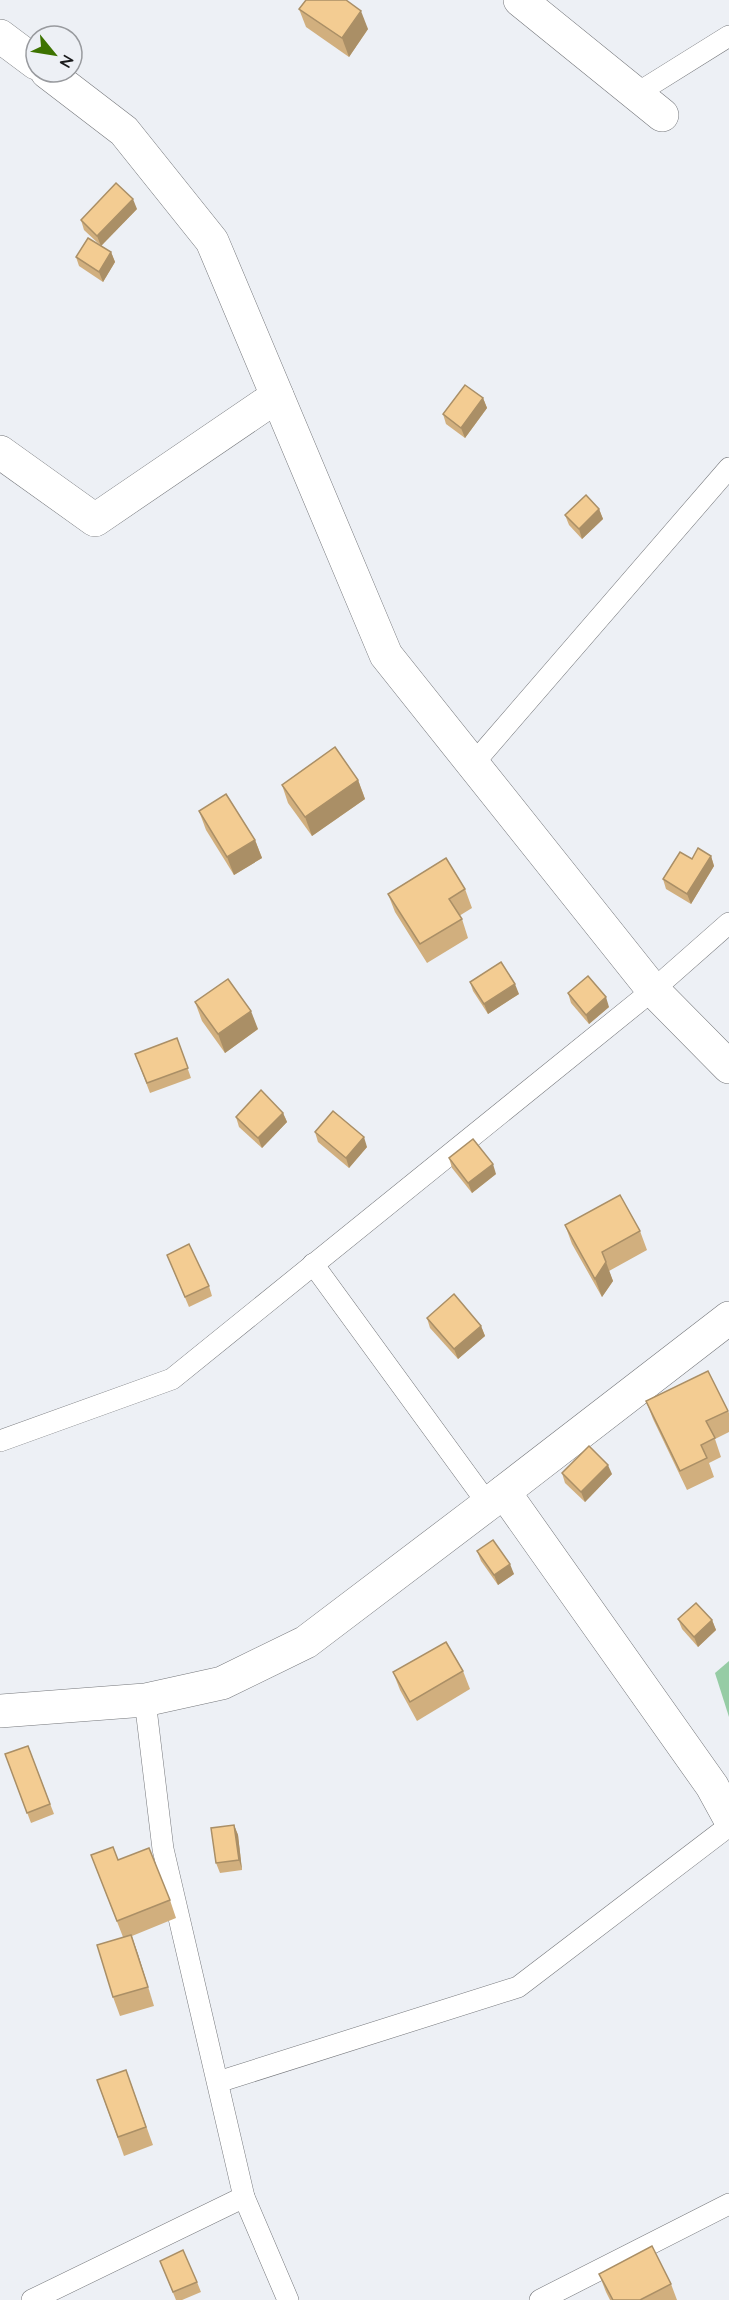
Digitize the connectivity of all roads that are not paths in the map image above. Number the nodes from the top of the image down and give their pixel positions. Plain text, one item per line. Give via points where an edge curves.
1 (520, 0) edge
2 (0, 36) edge
3 (729, 36) edge
4 (24, 54) edge
5 (63, 84) edge
6 (636, 94) junction
7 (662, 115) dead end
8 (277, 396) junction
9 (0, 452) edge
10 (729, 468) edge
11 (473, 764) junction
12 (729, 923) edge
13 (653, 990) junction
14 (729, 1067) edge
15 (313, 1264) junction
16 (729, 1318) edge
17 (0, 1441) edge
18 (496, 1498) junction
19 (145, 1700) junction
20 (0, 1712) edge
21 (729, 1817) edge
22 (729, 1826) edge
23 (218, 2082) junction
24 (244, 2197) junction
25 (729, 2204) edge
26 (32, 2300) edge
27 (288, 2300) edge
28 (540, 2300) edge

1 - 6 street
2 - 4 street
3 - 6 lane
5 - 8 street via 124,131 212,241
6 - 7 street
8 - 9 street via 95,520
8 - 11 street via 386,655
10 - 11 lane
11 - 13 street
12 - 13 lane
13 - 14 street
13 - 15 lane
15 - 17 lane via 172,1379
15 - 18 lane
16 - 18 street
18 - 19 street via 306,1642 222,1683
18 - 21 street via 712,1786
19 - 20 street
19 - 23 lane via 163,1849
22 - 23 lane via 518,1987
23 - 24 lane
24 - 26 lane
24 - 27 lane
25 - 28 lane

